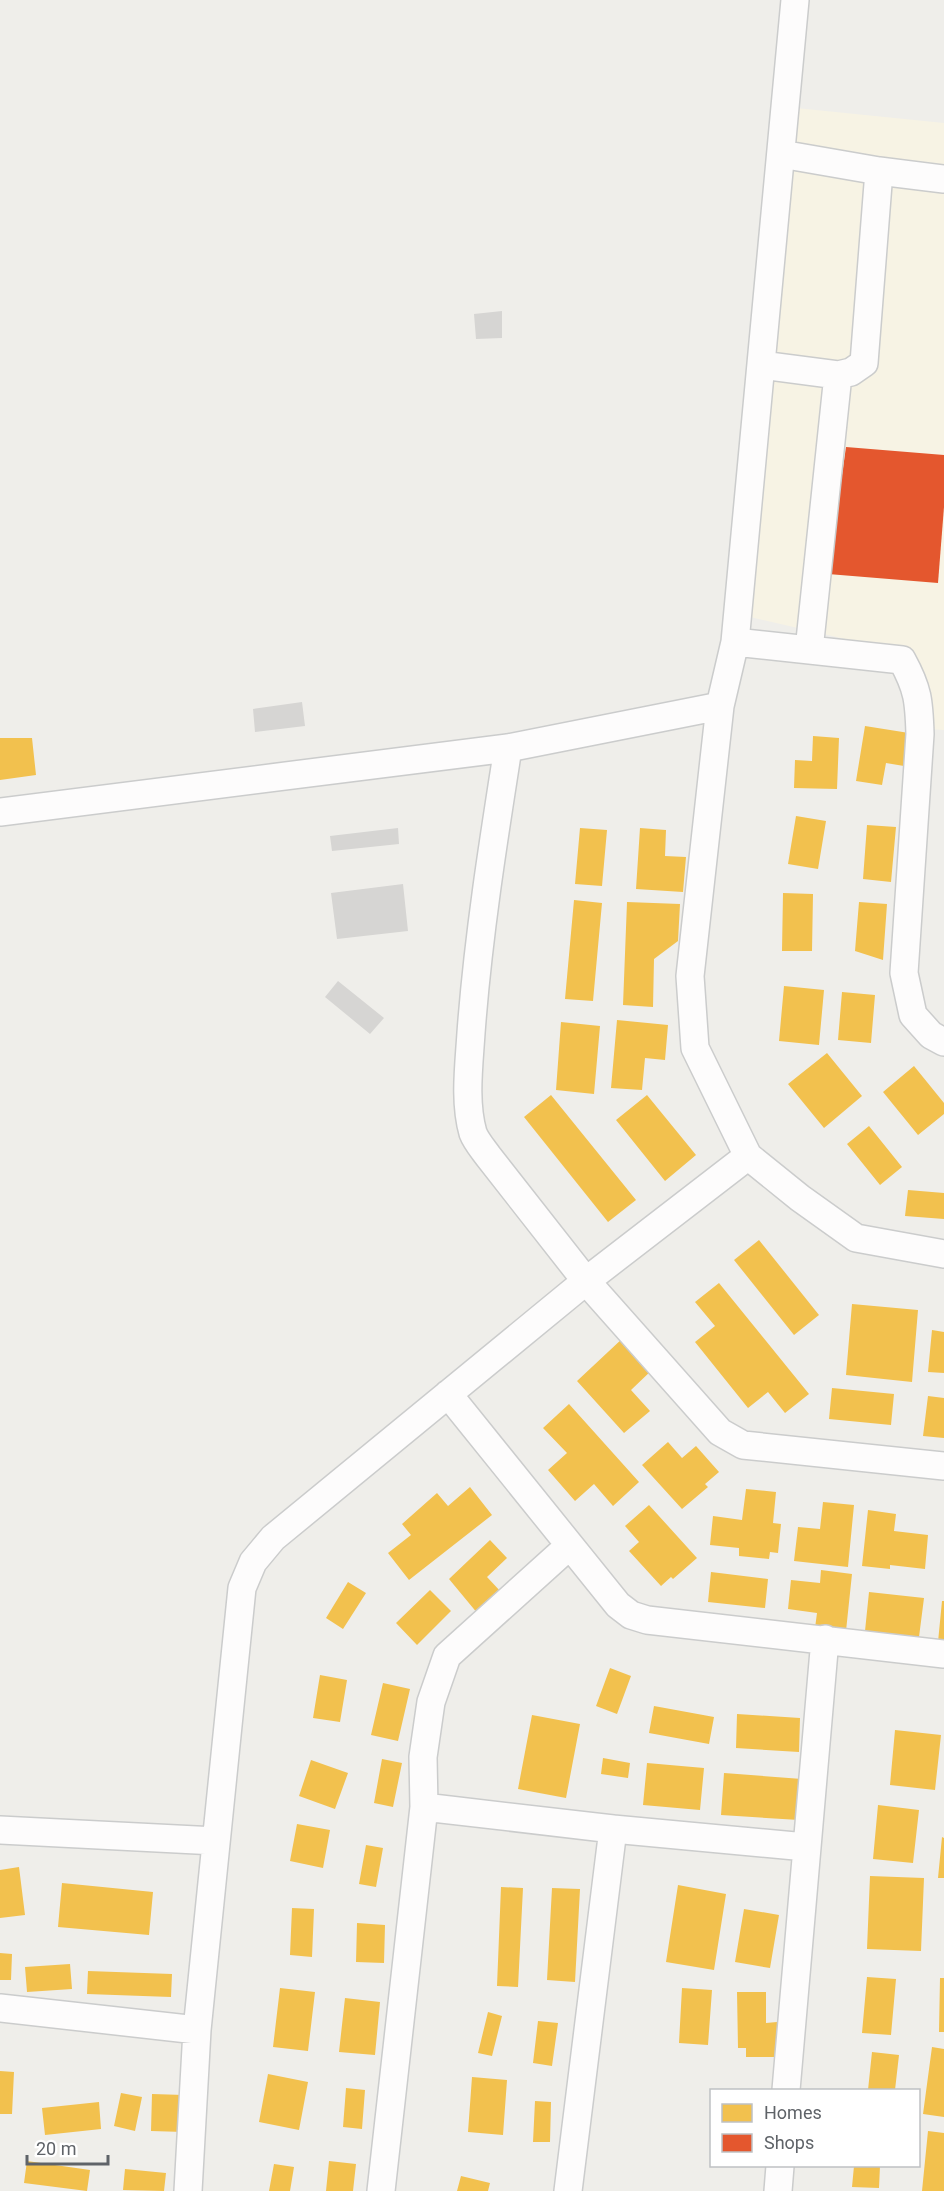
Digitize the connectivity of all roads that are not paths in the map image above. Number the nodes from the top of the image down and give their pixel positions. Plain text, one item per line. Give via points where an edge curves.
1 (795, 0) edge
2 (781, 154) junction
3 (879, 171) junction
4 (944, 179) edge
5 (761, 365) junction
6 (838, 375) junction
7 (735, 642) junction
8 (809, 650) junction
9 (720, 706) junction
10 (932, 735) edge
11 (508, 748) junction
12 (0, 812) edge
13 (944, 1042) edge
14 (748, 1156) junction
15 (944, 1254) edge
16 (586, 1281) junction
17 (448, 1394) junction
18 (944, 1466) edge
19 (569, 1546) junction
20 (825, 1639) junction
21 (944, 1654) edge
22 (424, 1807) junction
23 (613, 1829) junction
24 (0, 1830) edge
25 (216, 1841) junction
26 (806, 1847) junction
27 (0, 2008) edge
28 (197, 2030) junction
29 (786, 2089) edge
30 (780, 2167) edge
31 (188, 2191) edge
32 (381, 2191) edge
33 (568, 2191) edge
34 (778, 2191) edge

1 - 2 street
2 - 3 street
2 - 5 street
3 - 4 street
3 - 6 street via 864,363
5 - 6 street
5 - 7 street
6 - 8 street
7 - 8 street
7 - 9 street
8 - 10 street via 902,660
9 - 11 street
9 - 14 street via 690,976 695,1048
10 - 13 street via 904,973 913,1015 931,1035
11 - 12 street
11 - 16 street via 473,1007 470,1112 474,1135 488,1156
14 - 15 street via 856,1239
14 - 16 street
16 - 17 street
16 - 18 street via 720,1432 743,1445
17 - 19 street
17 - 25 street via 273,1538 253,1562 242,1588
19 - 20 street via 631,1615
19 - 22 street via 447,1656 431,1702 423,1757
20 - 21 street
20 - 26 street
22 - 23 street
22 - 32 street
23 - 26 street
23 - 33 street
24 - 25 street
25 - 28 street
26 - 29 street
27 - 28 street
28 - 31 street
30 - 34 street

